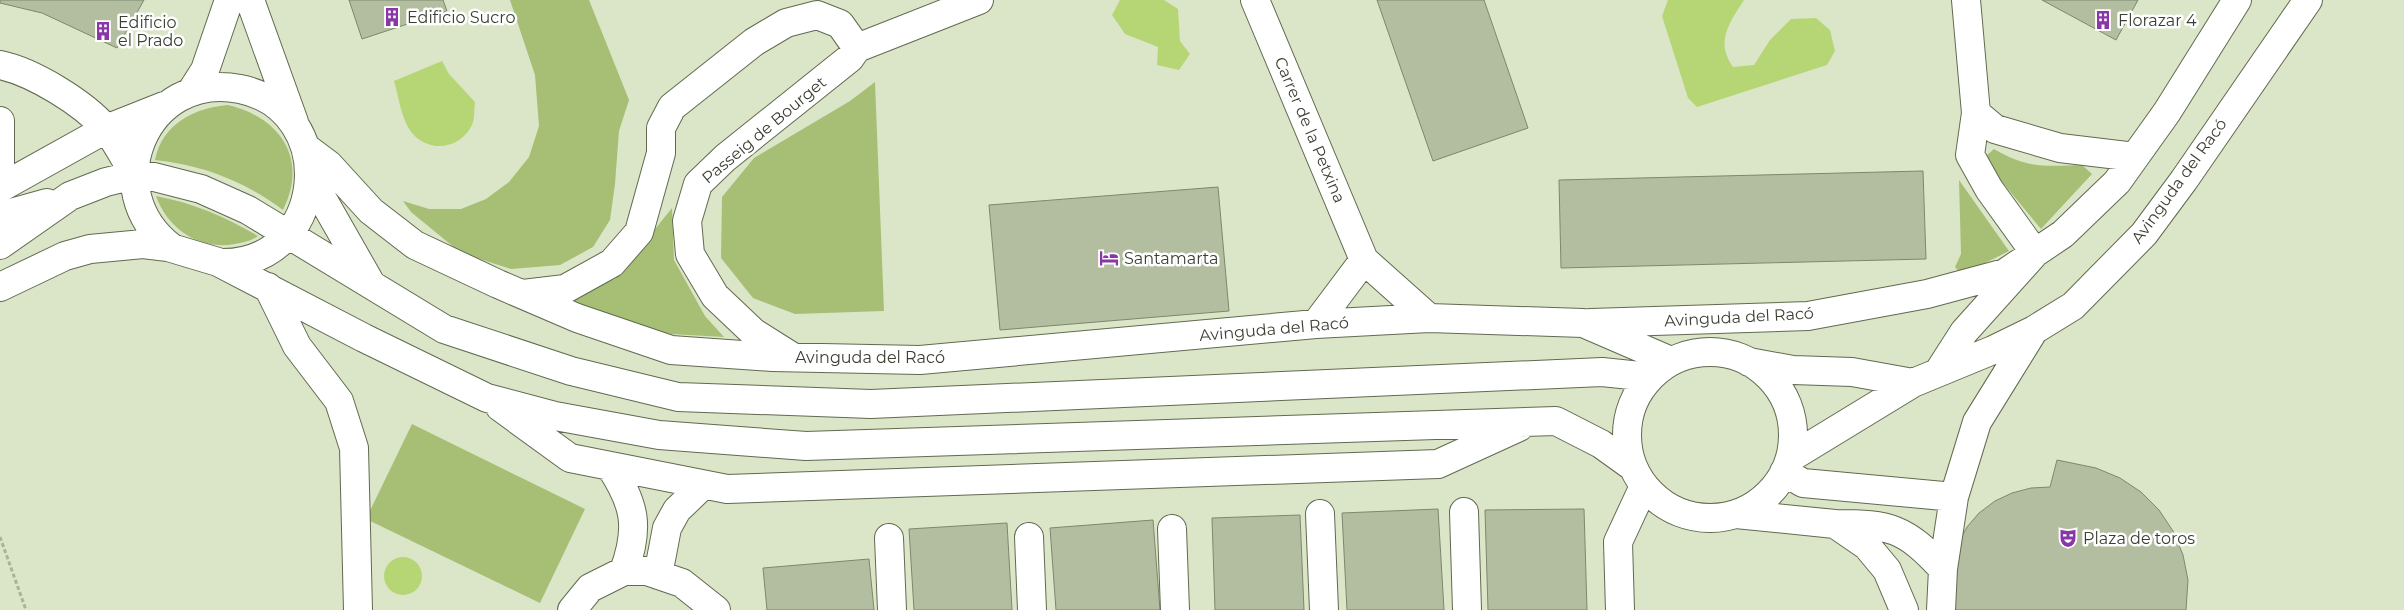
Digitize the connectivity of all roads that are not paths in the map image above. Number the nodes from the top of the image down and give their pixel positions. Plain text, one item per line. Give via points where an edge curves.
1 (229, 0) edge
2 (250, 0) edge
3 (979, 0) edge
4 (1256, 0) edge
5 (1966, 0) edge
6 (2237, 0) edge
7 (2308, 0) edge
8 (857, 48) junction
9 (0, 65) edge
10 (180, 98) junction
11 (1976, 113) junction
12 (0, 121) edge
13 (106, 129) junction
14 (301, 138) junction
15 (2135, 157) junction
16 (135, 175) junction
17 (0, 176) edge
18 (310, 177) junction
19 (0, 188) edge
20 (70, 196) junction
21 (0, 216) edge
22 (288, 235) junction
23 (0, 244) edge
24 (172, 248) junction
25 (2035, 253) junction
26 (1364, 260) junction
27 (220, 264) junction
28 (0, 287) edge
29 (268, 287) junction
30 (373, 287) junction
31 (521, 294) junction
32 (1429, 318) junction
33 (1583, 323) junction
34 (1316, 324) junction
35 (2034, 330) junction
36 (793, 357) junction
37 (1748, 362) junction
38 (1660, 369) junction
39 (1940, 370) junction
40 (1913, 383) junction
41 (487, 398) junction
42 (1531, 422) junction
43 (1787, 465) junction
44 (610, 466) junction
45 (1639, 476) junction
46 (703, 484) junction
47 (1954, 497) junction
48 (1464, 512) dead end
49 (1320, 514) dead end
50 (1736, 514) junction
51 (1835, 524) junction
52 (1172, 529) dead end
53 (1029, 537) dead end
54 (889, 538) dead end
55 (1943, 569) junction
56 (643, 572) junction
57 (358, 610) edge
58 (572, 610) edge
59 (716, 610) edge
60 (892, 610) edge
61 (1032, 610) edge
62 (1175, 610) edge
63 (1324, 610) edge
64 (1467, 610) edge
65 (1620, 610) edge
66 (1904, 610) edge
67 (1941, 610) edge

1 - 10 street via 205,70
2 - 14 street
3 - 8 street, Passeig de Bourget
4 - 26 street, Carrer de la Petxina
5 - 11 street
6 - 15 street, Avinguda del Racó
7 - 35 street, Avinguda del Racó via 2144,234 2073,306
8 - 31 street via 840,24 817,15 786,23 754,42 672,107 661,128 661,153 639,232 612,263 565,289
8 - 36 street, Passeig de Bourget via 850,58 739,146 698,184 687,221 690,254 715,296 753,332
9 - 13 street via 45,84 83,108
10 - 13 street, Avinguda del Racó
10 - 14 street, Avinguda del Racó via 215,87 240,89 263,97 283,112
10 - 16 street via 151,121 139,143
11 - 15 street via 1995,129 2060,148
11 - 25 street via 1970,155 1989,190
12 - 17 street
13 - 16 street
13 - 19 street, Avinguda del Racó
14 - 18 street
14 - 31 street, Avinguda del Racó via 371,211 415,245
15 - 25 street, Avinguda del Racó via 2117,182 2070,227
16 - 20 street
16 - 22 street via 201,189 248,210
16 - 24 street via 135,194 144,219
18 - 22 street via 308,197
18 - 30 street
20 - 21 street
20 - 23 street
22 - 27 street via 260,256 233,264
22 - 30 street
24 - 27 street
24 - 28 street via 143,244 90,249 65,256
25 - 33 street, Avinguda del Racó via 2005,273 1927,294 1808,316
25 - 39 street, Avinguda del Racó via 1964,332
26 - 32 street, Carrer de la Petxina
26 - 34 street
27 - 29 street
29 - 41 street
29 - 57 street via 297,346 339,401 354,448
30 - 38 street via 444,329 571,371 678,397 871,404
31 - 36 street, Avinguda del Racó via 577,318 671,350
32 - 33 street, Avinguda del Racó
32 - 34 street, Avinguda del Racó
33 - 38 street, Avinguda del Racó
34 - 36 street, Avinguda del Racó via 920,360
35 - 39 street, Avinguda del Racó
35 - 47 street via 1977,422
37 - 38 street via 1723,353 1696,353
37 - 40 street via 1794,370 1852,372
37 - 43 street via 1770,378 1788,408 1794,434
38 - 45 street via 1635,398 1627,423 1627,445
39 - 40 street, Avinguda del Racó
40 - 43 street, Avinguda del Racó
41 - 42 street via 555,416 659,435 806,446
41 - 44 street via 570,458
42 - 45 street via 1556,421 1601,444
42 - 46 street via 1438,464 726,489
43 - 47 street via 1803,483
43 - 50 street via 1777,484 1759,502
44 - 46 street
44 - 56 street via 626,490 634,524 631,553
45 - 50 street via 1663,504 1686,515 1711,518
45 - 65 street via 1618,542
46 - 56 street via 677,510
47 - 55 street
48 - 64 street
49 - 63 street
50 - 51 street
51 - 55 street via 1871,524 1894,529 1921,545
51 - 66 street via 1867,546 1888,570
52 - 62 street
53 - 61 street
54 - 60 street
55 - 67 street
56 - 58 street via 590,588
56 - 59 street via 682,583

